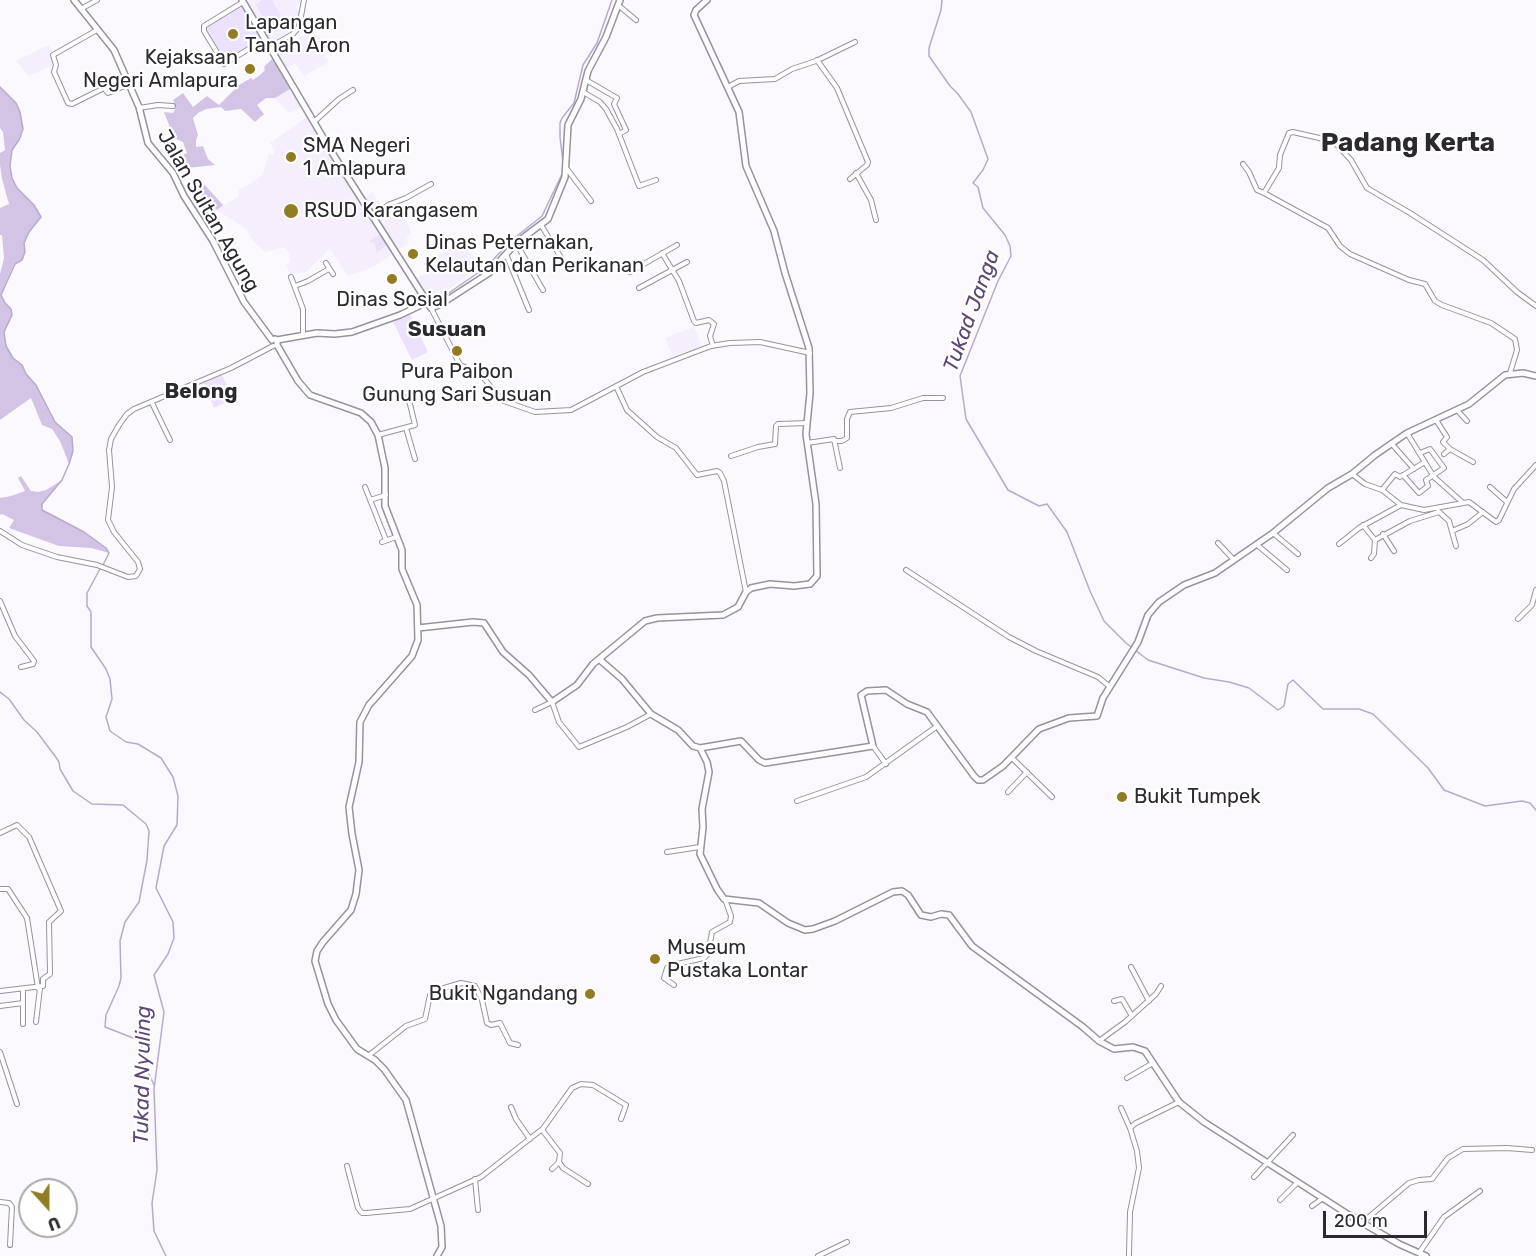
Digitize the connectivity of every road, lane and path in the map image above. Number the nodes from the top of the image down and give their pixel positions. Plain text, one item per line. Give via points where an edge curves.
1 (74, 0) edge
2 (97, 0) edge
3 (304, 0) edge
4 (707, 0) edge
5 (242, 1) edge
6 (619, 2) edge
7 (80, 9) junction
8 (636, 20) dead end
9 (97, 30) junction
10 (265, 39) junction
11 (855, 42) dead end
12 (270, 47) junction
13 (817, 60) junction
14 (586, 80) junction
15 (129, 84) junction
16 (727, 87) junction
17 (353, 90) dead end
18 (583, 92) junction
19 (172, 106) dead end
20 (139, 108) junction
21 (315, 121) junction
22 (619, 134) junction
23 (1243, 164) dead end
24 (567, 169) junction
25 (856, 173) junction
26 (850, 179) dead end
27 (656, 180) dead end
28 (431, 184) dead end
29 (1264, 193) junction
30 (591, 201) dead end
31 (373, 218) junction
32 (876, 220) dead end
33 (541, 225) junction
34 (516, 243) junction
35 (677, 245) dead end
36 (662, 253) junction
37 (506, 254) junction
38 (687, 261) dead end
39 (326, 263) dead end
40 (329, 269) junction
41 (568, 269) dead end
42 (672, 270) junction
43 (630, 272) dead end
44 (333, 274) dead end
45 (291, 277) dead end
46 (295, 286) junction
47 (639, 288) dead end
48 (543, 290) dead end
49 (425, 299) junction
50 (419, 306) junction
51 (1536, 306) edge
52 (431, 308) junction
53 (529, 310) dead end
54 (303, 334) junction
55 (274, 343) junction
56 (713, 346) junction
57 (810, 353) junction
58 (1510, 374) junction
59 (1536, 376) edge
60 (616, 386) junction
61 (408, 396) dead end
62 (943, 398) dead end
63 (152, 403) junction
64 (1456, 411) junction
65 (1436, 420) junction
66 (1467, 421) dead end
67 (807, 423) junction
68 (406, 428) junction
69 (1407, 433) junction
70 (378, 435) junction
71 (170, 440) dead end
72 (835, 441) junction
73 (807, 443) junction
74 (1391, 443) junction
75 (1450, 449) junction
76 (1420, 453) junction
77 (1444, 454) dead end
78 (730, 456) dead end
79 (415, 459) dead end
80 (1425, 462) junction
81 (1473, 462) dead end
82 (1536, 465) edge
83 (840, 468) dead end
84 (1414, 469) junction
85 (1352, 474) junction
86 (1403, 474) junction
87 (1433, 475) junction
88 (365, 487) dead end
89 (1490, 487) dead end
90 (1382, 490) junction
91 (386, 495) junction
92 (370, 500) junction
93 (1462, 502) junction
94 (1507, 502) junction
95 (1401, 505) junction
96 (1436, 508) junction
97 (1439, 512) junction
98 (1484, 512) junction
99 (1363, 525) junction
100 (0, 531) edge
101 (1452, 531) junction
102 (1274, 533) junction
103 (1383, 534) junction
104 (396, 537) junction
105 (1375, 540) junction
106 (1218, 543) dead end
107 (1257, 544) junction
108 (1339, 544) dead end
109 (1456, 546) dead end
110 (1394, 551) dead end
111 (1298, 554) dead end
112 (1371, 558) dead end
113 (1233, 559) junction
114 (906, 570) dead end
115 (1287, 570) dead end
116 (1536, 590) edge
117 (746, 592) junction
118 (0, 601) edge
119 (1518, 619) dead end
120 (418, 628) junction
121 (599, 659) junction
122 (21, 667) dead end
123 (1109, 686) junction
124 (552, 702) junction
125 (535, 710) dead end
126 (651, 714) junction
127 (936, 727) junction
128 (873, 746) junction
129 (700, 748) junction
130 (1012, 758) junction
131 (886, 764) junction
132 (1027, 772) junction
133 (1008, 792) dead end
134 (1052, 797) dead end
135 (797, 801) dead end
136 (0, 833) edge
137 (700, 847) junction
138 (667, 852) dead end
139 (0, 889) edge
140 (724, 899) junction
141 (1131, 967) dead end
142 (674, 985) dead end
143 (1161, 986) dead end
144 (39, 988) junction
145 (23, 990) junction
146 (0, 991) edge
147 (1113, 1000) dead end
148 (1149, 1000) junction
149 (24, 1003) junction
150 (0, 1006) edge
151 (1132, 1016) junction
152 (36, 1022) dead end
153 (23, 1024) dead end
154 (1099, 1041) junction
155 (518, 1045) dead end
156 (0, 1052) edge
157 (368, 1056) junction
158 (1154, 1063) junction
159 (1127, 1078) dead end
160 (1179, 1102) junction
161 (17, 1104) dead end
162 (511, 1107) dead end
163 (1121, 1108) dead end
164 (621, 1119) dead end
165 (1130, 1128) junction
166 (542, 1130) junction
167 (1293, 1135) dead end
168 (530, 1138) junction
169 (1532, 1150) dead end
170 (559, 1162) junction
171 (1267, 1164) junction
172 (347, 1166) dead end
173 (552, 1169) dead end
174 (1254, 1177) dead end
175 (475, 1179) junction
176 (1298, 1182) junction
177 (588, 1184) dead end
178 (1480, 1191) dead end
179 (1323, 1197) junction
180 (433, 1199) junction
181 (1280, 1200) dead end
182 (0, 1202) edge
183 (1312, 1206) dead end
184 (478, 1210) dead end
185 (1363, 1222) junction
186 (847, 1242) dead end
187 (10, 1245) dead end
188 (1419, 1253) junction
189 (437, 1256) edge
190 (818, 1256) edge
191 (1129, 1256) edge
192 (1426, 1256) edge

1 - 7 street, Jalan Sultan Agung
2 - 7 street
3 - 12 street via 299,27
4 - 16 street via 694,15
5 - 10 street
5 - 10 street via 204,26 204,31 224,64
6 - 8 street
6 - 14 street
7 - 9 street, Jalan Sultan Agung
9 - 15 street, Jalan Sultan Agung via 114,50
9 - 15 street via 52,55 54,72 69,103 104,88 107,93
10 - 12 street
11 - 13 street
12 - 21 street
13 - 16 street via 775,79 739,81
13 - 25 street via 837,88 868,162
14 - 18 street
14 - 22 street via 617,98 614,104 626,130
15 - 20 street, Jalan Sultan Agung
16 - 57 street via 739,112 746,166 774,231
17 - 21 street
18 - 22 street via 603,105
18 - 24 street via 566,130
19 - 20 street
20 - 55 street, Jalan Sultan Agung via 148,143 173,173 244,302
21 - 31 street
22 - 27 street via 639,186
23 - 29 street via 1257,189
24 - 30 street
24 - 33 street via 550,215
25 - 26 street
25 - 32 street via 871,200
28 - 31 street via 388,205
29 - 51 street via 1279,168 1288,133 1328,140 1351,160 1370,190 1482,260
29 - 58 street via 1328,228 1350,254 1425,284 1435,301 1491,323 1515,339 1517,350
31 - 49 street
33 - 34 street
33 - 41 street
34 - 37 street
34 - 48 street
35 - 36 street
36 - 42 street
36 - 43 street
37 - 52 street via 483,277
37 - 53 street
38 - 42 street
39 - 40 street
40 - 44 street
40 - 46 street
42 - 47 street
42 - 56 street via 694,321 714,324 710,336
45 - 46 street
46 - 54 street via 303,309
49 - 50 street
49 - 52 street
50 - 52 street
50 - 54 street via 352,332
52 - 60 street via 460,365 477,371 511,405 535,412 566,411
54 - 55 street
55 - 63 street via 231,368
55 - 70 street, Jalan Sultan Agung via 310,395 361,413
56 - 57 street via 760,342
56 - 60 street
57 - 67 street
58 - 59 street
58 - 64 street
60 - 117 street via 627,410 676,448 697,475 720,473
61 - 68 street via 415,424
62 - 72 street via 850,412 847,438
63 - 71 street
63 - 100 street via 123,418 109,450 112,487 108,520 138,562 140,570 136,576 131,578 97,565 57,557 22,545
64 - 65 street
64 - 66 street
65 - 69 street
65 - 75 street via 1447,437 1443,442
67 - 73 street
67 - 78 street via 778,424 775,444
68 - 70 street
68 - 79 street
69 - 74 street
69 - 76 street
70 - 91 street via 384,456
72 - 73 street
72 - 83 street
73 - 117 street via 816,504 817,576 810,584 761,585
74 - 84 street
74 - 85 street
75 - 77 street
75 - 81 street
76 - 80 street
76 - 87 street via 1430,449 1444,467
80 - 84 street
80 - 87 street
82 - 94 street
84 - 86 street
85 - 90 street
85 - 102 street via 1328,488
86 - 87 street via 1419,493 1428,486 1425,480
86 - 90 street via 1395,474
87 - 93 street
88 - 92 street
89 - 94 street
90 - 95 street
91 - 92 street
91 - 104 street via 385,507
92 - 104 street via 384,541
93 - 96 street
93 - 98 street
94 - 98 street via 1498,521 1494,522
95 - 96 street via 1424,510
95 - 99 street
96 - 97 street
97 - 101 street via 1449,521
97 - 103 street
98 - 101 street
99 - 105 street
99 - 108 street
101 - 109 street
102 - 107 street
102 - 111 street
103 - 105 street
103 - 110 street
104 - 120 street via 402,550 402,569 415,597
105 - 112 street
106 - 113 street
107 - 113 street
107 - 115 street
113 - 123 street via 1210,576 1184,585 1159,602
114 - 123 street via 1009,637 1098,677
116 - 119 street via 1532,605
117 - 121 street via 738,607 723,615 645,621
118 - 122 street via 15,636 34,661
120 - 124 street via 484,623 503,652
120 - 157 street via 412,656 369,705 360,722 359,762 349,807 359,870 357,886 351,910 316,955 333,1015 357,1048
121 - 124 street via 577,685
121 - 126 street
123 - 130 street via 1094,717 1069,718 1039,729
124 - 125 street
124 - 126 street via 559,722 579,747
126 - 129 street
127 - 128 street via 927,712 886,690 864,692 861,699
127 - 130 street via 978,780 991,776
127 - 131 street
128 - 129 street via 770,763 759,760 741,741
128 - 131 street
129 - 137 street via 709,772
130 - 132 street
131 - 135 street via 857,781
132 - 133 street
132 - 134 street
136 - 144 street via 17,825 29,837 61,909 49,922 50,974
137 - 138 street
137 - 140 street via 704,863
139 - 144 street via 8,889 27,918
140 - 142 street via 730,922 712,932 704,958 667,968 664,978
140 - 154 street via 759,903 805,930 902,891 921,915 952,917 972,946
141 - 148 street
143 - 148 street
144 - 145 street
144 - 152 street
145 - 146 street
145 - 149 street
147 - 151 street via 1122,999
148 - 151 street
149 - 150 street
149 - 153 street
151 - 154 street
154 - 158 street via 1114,1049 1141,1048
155 - 157 street via 510,1043 500,1023 487,1023 475,986 461,983 434,990 425,1019 404,1028
156 - 161 street
157 - 180 street via 391,1078 406,1100
158 - 159 street
158 - 160 street
160 - 165 street
160 - 171 street
162 - 168 street
163 - 165 street
164 - 166 street via 627,1106 593,1085 581,1084 572,1088
165 - 191 street via 1139,1168 1132,1196
166 - 168 street
166 - 170 street via 560,1153
167 - 171 street
168 - 175 street
169 - 185 street via 1463,1149 1449,1158 1432,1179 1404,1187
170 - 173 street
170 - 177 street
171 - 174 street
171 - 176 street
172 - 180 street via 362,1213 403,1211
175 - 180 street
175 - 184 street
176 - 179 street
176 - 181 street
178 - 188 street via 1444,1218
179 - 183 street
179 - 185 street
180 - 189 street via 442,1238
182 - 187 street via 8,1202 12,1208
185 - 188 street
186 - 190 street
188 - 192 street

